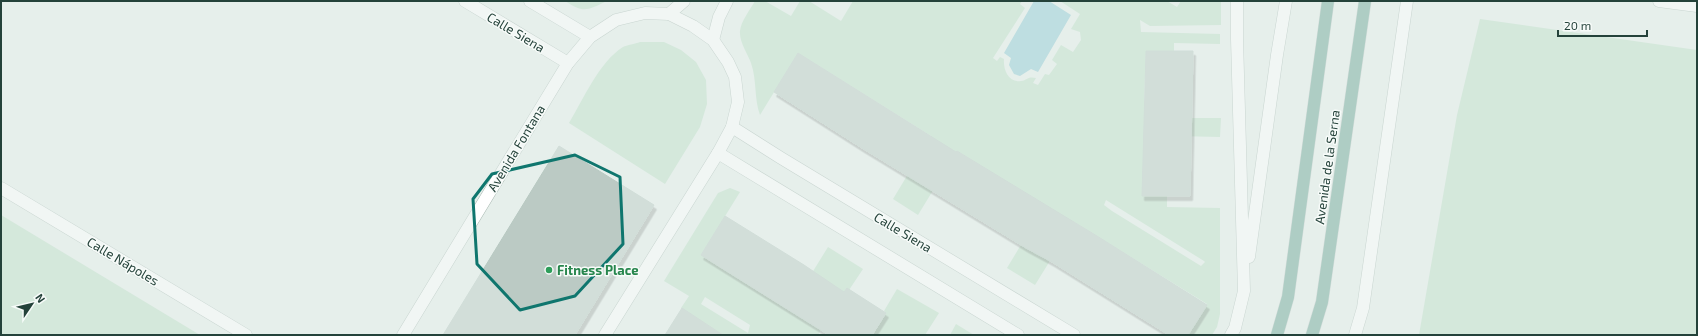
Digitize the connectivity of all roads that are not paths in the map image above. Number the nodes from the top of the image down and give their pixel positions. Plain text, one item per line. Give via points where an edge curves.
1 (465, 1) edge
2 (530, 1) edge
3 (684, 1) edge
4 (727, 1) edge
5 (1237, 1) edge
6 (1286, 1) edge
7 (1328, 1) edge
8 (1365, 1) edge
9 (1407, 1) edge
10 (1660, 1) edge
11 (1697, 6) edge
12 (669, 14) junction
13 (590, 37) junction
14 (713, 40) junction
15 (568, 63) junction
16 (732, 127) junction
17 (718, 153) junction
18 (1, 188) edge
19 (1244, 291) junction
20 (246, 335) edge
21 (403, 335) edge
22 (605, 335) edge
23 (1018, 335) edge
24 (1074, 335) edge
25 (1231, 335) edge
26 (1278, 335) edge
27 (1312, 335) edge
28 (1355, 335) edge

1 - 15 street, Calle Siena
2 - 13 street
3 - 12 street
4 - 14 street via 718,17
5 - 19 street
6 - 19 street
7 - 26 main road, Avenida de la Serna via 1288,297
8 - 27 main road, Avenida de la Serna via 1322,302
9 - 28 street via 1363,308
10 - 11 street
12 - 13 street, Avenida Fontana via 645,13 616,20
12 - 14 street, Avenida Fontana
13 - 15 street, Avenida Fontana
14 - 16 street, Avenida Fontana via 735,77 738,102
15 - 21 street, Avenida Fontana
16 - 17 street, Avenida Fontana
16 - 24 street, Calle Siena
17 - 22 street, Avenida Fontana
17 - 23 street
18 - 20 street, Calle Nápoles
19 - 25 street

